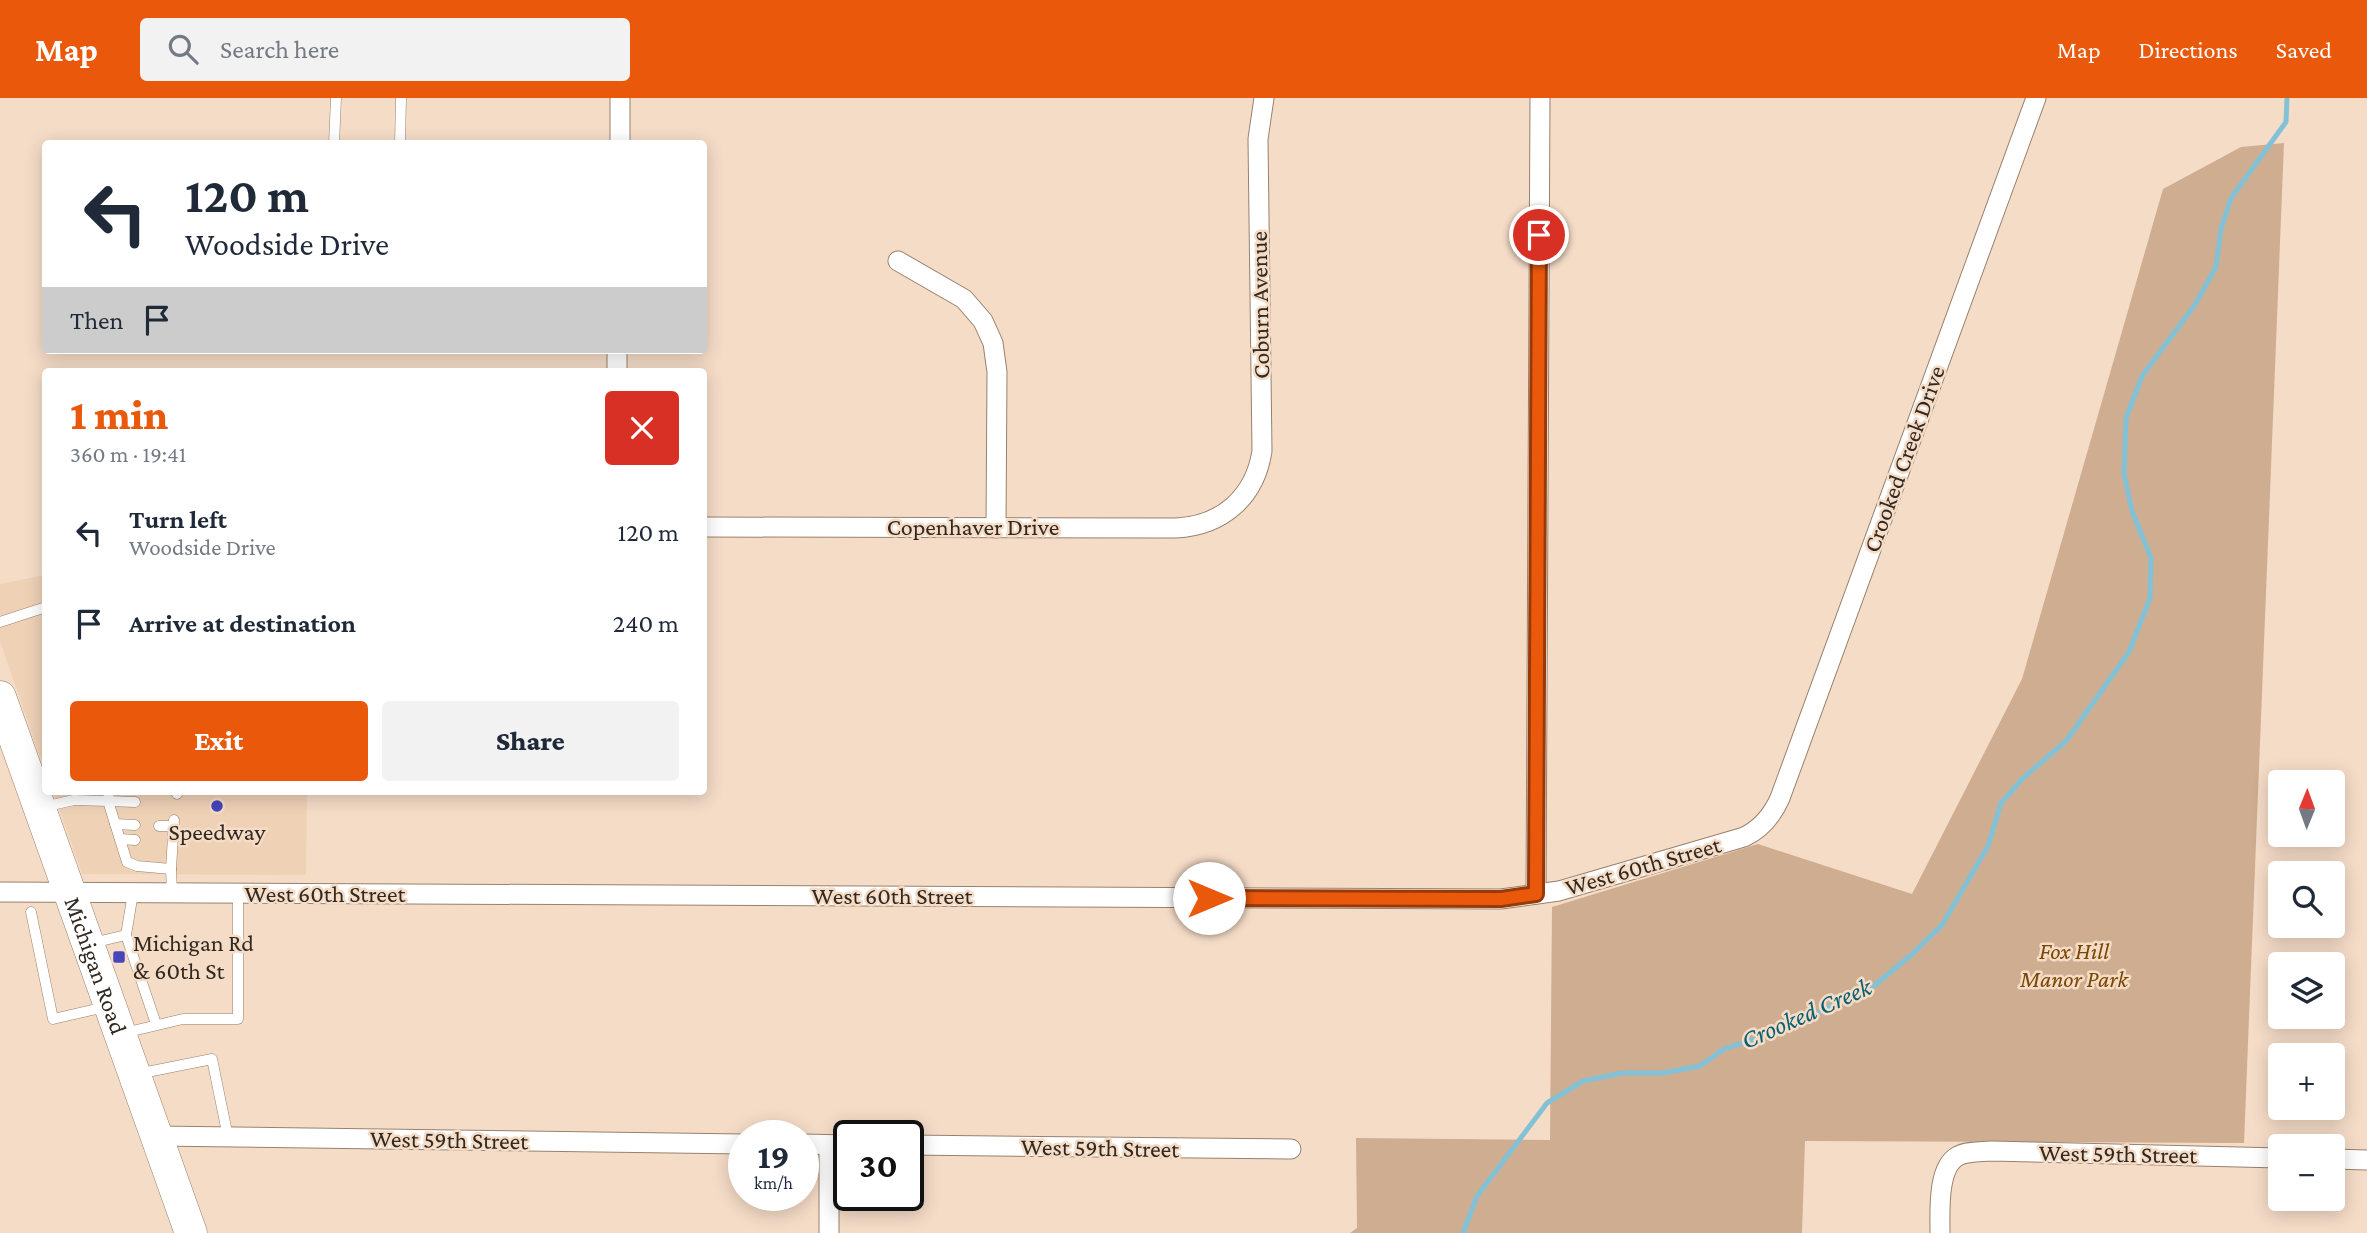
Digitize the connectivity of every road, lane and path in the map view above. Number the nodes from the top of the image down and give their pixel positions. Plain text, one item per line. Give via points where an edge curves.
1 (336, 98) edge
2 (401, 98) edge
3 (620, 98) edge
4 (1264, 98) edge
5 (1540, 98) edge
6 (2036, 98) edge
7 (334, 140) edge
8 (400, 140) edge
9 (620, 140) edge
10 (898, 261) dead end
11 (1236, 505) joint
12 (707, 527) edge
13 (996, 527) junction
14 (42, 608) edge
15 (0, 622) edge
16 (0, 697) edge
17 (108, 796) edge
18 (135, 802) dead end
19 (39, 808) junction
20 (1768, 818) joint
21 (115, 824) junction
22 (135, 825) dead end
23 (159, 826) dead end
24 (120, 839) junction
25 (135, 840) dead end
26 (159, 840) dead end
27 (173, 842) junction
28 (171, 869) junction
29 (0, 892) edge
30 (68, 892) junction
31 (133, 893) junction
32 (172, 893) junction
33 (238, 894) junction
34 (1536, 894) junction
35 (31, 912) dead end
36 (125, 935) junction
37 (87, 944) junction
38 (108, 1006) junction
39 (156, 1024) junction
40 (119, 1035) junction
41 (133, 1075) junction
42 (155, 1136) junction
43 (228, 1137) junction
44 (728, 1144) edge
45 (924, 1146) edge
46 (1291, 1149) dead end
47 (2268, 1158) edge
48 (2345, 1159) edge
49 (2367, 1160) edge
50 (833, 1198) edge
51 (191, 1233) edge
52 (829, 1233) edge
53 (1940, 1233) edge

1 - 7 lane
2 - 8 lane
3 - 9 street
4 - 11 street, Coburn Avenue via 1258,139 1262,451 1254,480
5 - 34 street
6 - 20 street, Crooked Creek Drive
10 - 13 street via 964,299 983,321 993,343 998,372
11 - 13 street, Copenhaver Drive via 1193,527
12 - 13 street, Copenhaver Drive
14 - 15 lane
16 - 19 main road, Michigan Road
17 - 18 lane
17 - 19 lane
17 - 21 lane
19 - 30 main road, Michigan Road
20 - 34 street, West 60th Street via 1744,837
21 - 22 lane
21 - 24 lane
23 - 27 lane via 174,823
24 - 25 lane
24 - 28 lane via 127,862
26 - 27 lane
27 - 28 lane
28 - 32 lane
29 - 30 street, West 60th Street
30 - 31 street, West 60th Street
30 - 37 main road, Michigan Road
31 - 32 street, West 60th Street
31 - 36 lane
32 - 33 street, West 60th Street
33 - 34 street, West 60th Street via 1501,899
33 - 39 lane via 238,1019
35 - 38 lane via 53,1019
36 - 37 lane
36 - 39 lane
37 - 38 main road, Michigan Road
38 - 40 main road, Michigan Road
39 - 40 lane
40 - 41 main road, Michigan Road
41 - 42 main road, Michigan Road
41 - 43 lane via 212,1059
42 - 43 street, West 59th Street
42 - 51 main road, Michigan Road
43 - 44 street, West 59th Street
45 - 46 street, West 59th Street
47 - 53 street, West 59th Street via 1991,1152 1957,1156 1944,1174
48 - 49 street
50 - 52 street

